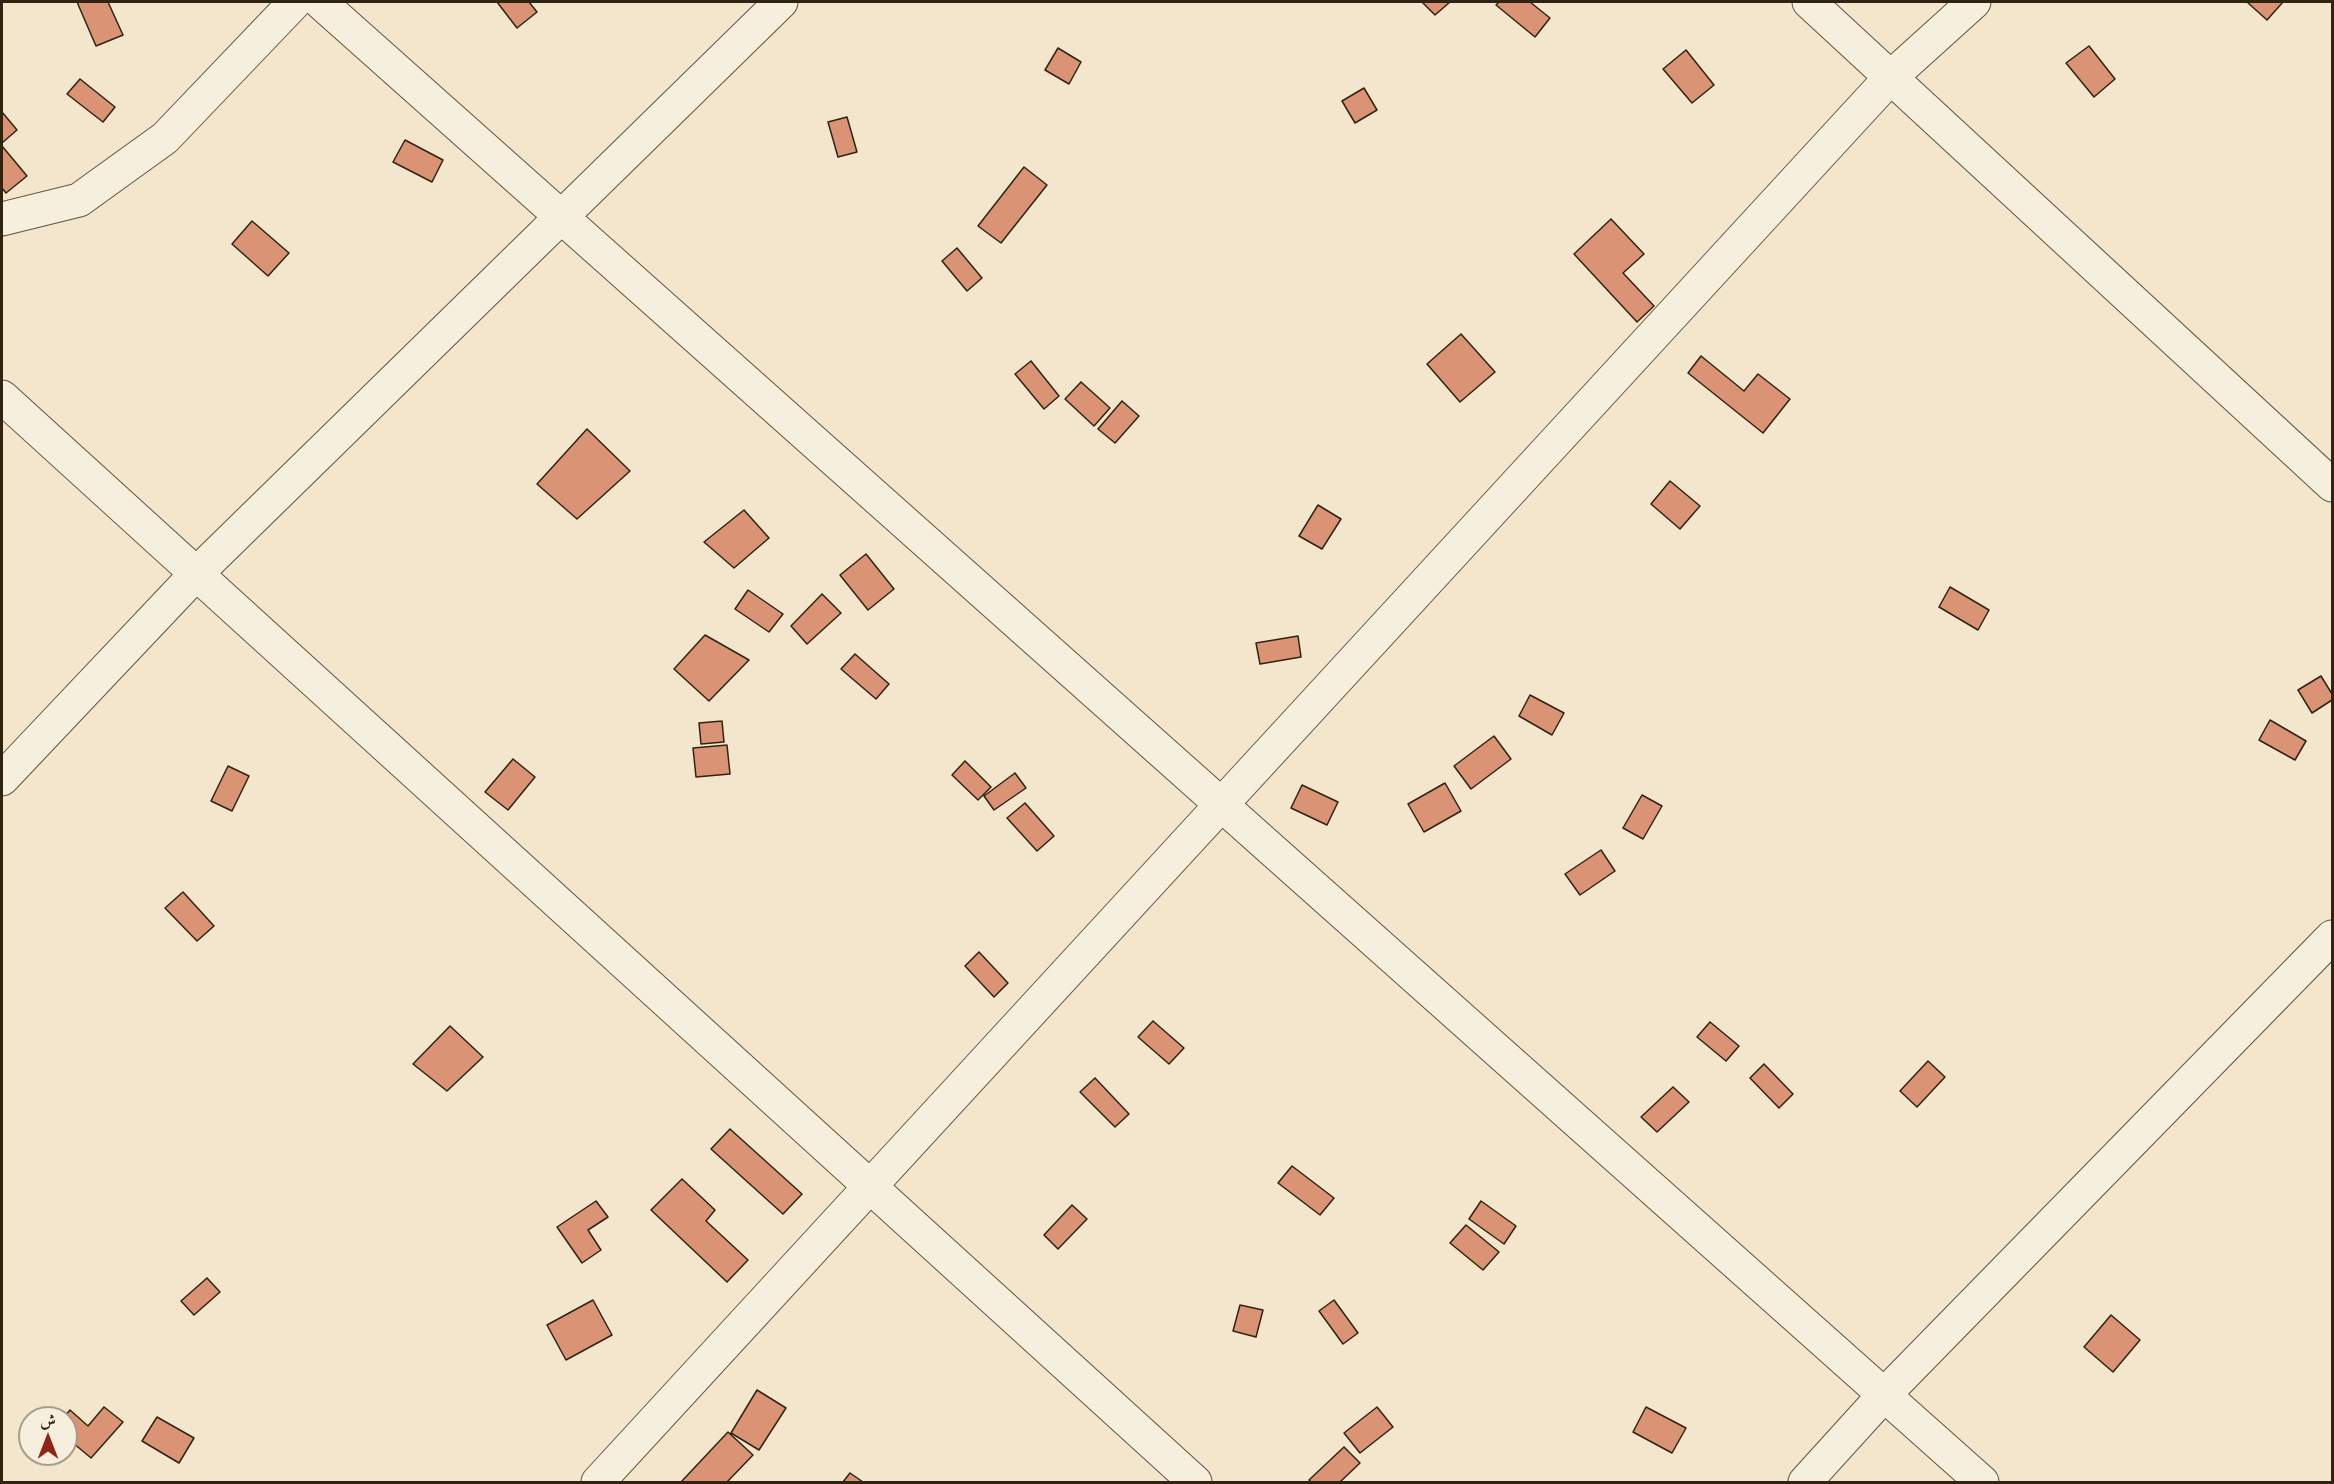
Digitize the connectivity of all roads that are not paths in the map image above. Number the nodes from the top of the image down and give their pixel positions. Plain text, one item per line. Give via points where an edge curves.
1 (295, 2) edge
2 (320, 2) edge
3 (781, 2) edge
4 (1809, 2) edge
5 (1974, 2) edge
6 (1891, 77) junction
7 (561, 216) junction
8 (2, 219) edge
9 (2, 397) edge
10 (2332, 486) edge
11 (196, 574) junction
12 (2, 778) edge
13 (1221, 805) junction
14 (2332, 937) edge
15 (870, 1187) junction
16 (1884, 1395) junction
17 (598, 1482) edge
18 (1195, 1482) edge
19 (1805, 1482) edge
20 (1982, 1482) edge

1 - 8 street via 165,138 79,200
2 - 7 street
3 - 7 street
4 - 6 street
5 - 6 street
6 - 10 street
6 - 13 street
7 - 11 street
7 - 13 street
9 - 11 street
11 - 12 street
11 - 15 street
13 - 15 street
13 - 16 street
14 - 16 street
15 - 17 street
15 - 18 street
16 - 19 street
16 - 20 street

